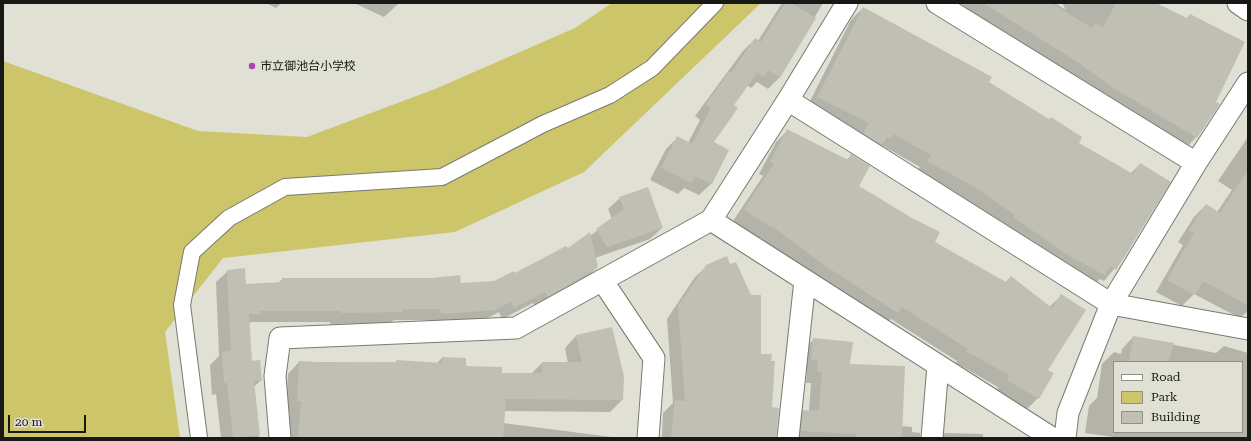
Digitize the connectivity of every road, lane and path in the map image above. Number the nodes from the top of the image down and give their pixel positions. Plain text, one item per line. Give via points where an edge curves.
1 (715, 3) edge
2 (847, 3) edge
3 (937, 3) edge
4 (1238, 3) edge
5 (1248, 10) edge
6 (1248, 83) edge
7 (788, 100) junction
8 (1196, 163) junction
9 (711, 220) junction
10 (602, 280) junction
11 (805, 280) junction
12 (1111, 304) junction
13 (1248, 329) edge
14 (938, 365) junction
15 (199, 438) edge
16 (280, 438) edge
17 (648, 438) edge
18 (788, 438) edge
19 (932, 438) edge
20 (1052, 438) edge
21 (1065, 438) edge

1 - 15 street via 652,68 610,95 543,124 442,177 285,187 229,218 192,252 182,305
2 - 7 street
3 - 8 street
4 - 5 street
6 - 8 street
7 - 9 street
7 - 12 street
8 - 12 street
9 - 10 street
9 - 11 street
10 - 16 street via 516,328 280,338 275,376
10 - 17 street via 654,358
11 - 14 street
11 - 18 street
12 - 13 street
12 - 21 street via 1068,413
14 - 19 street
14 - 20 street

